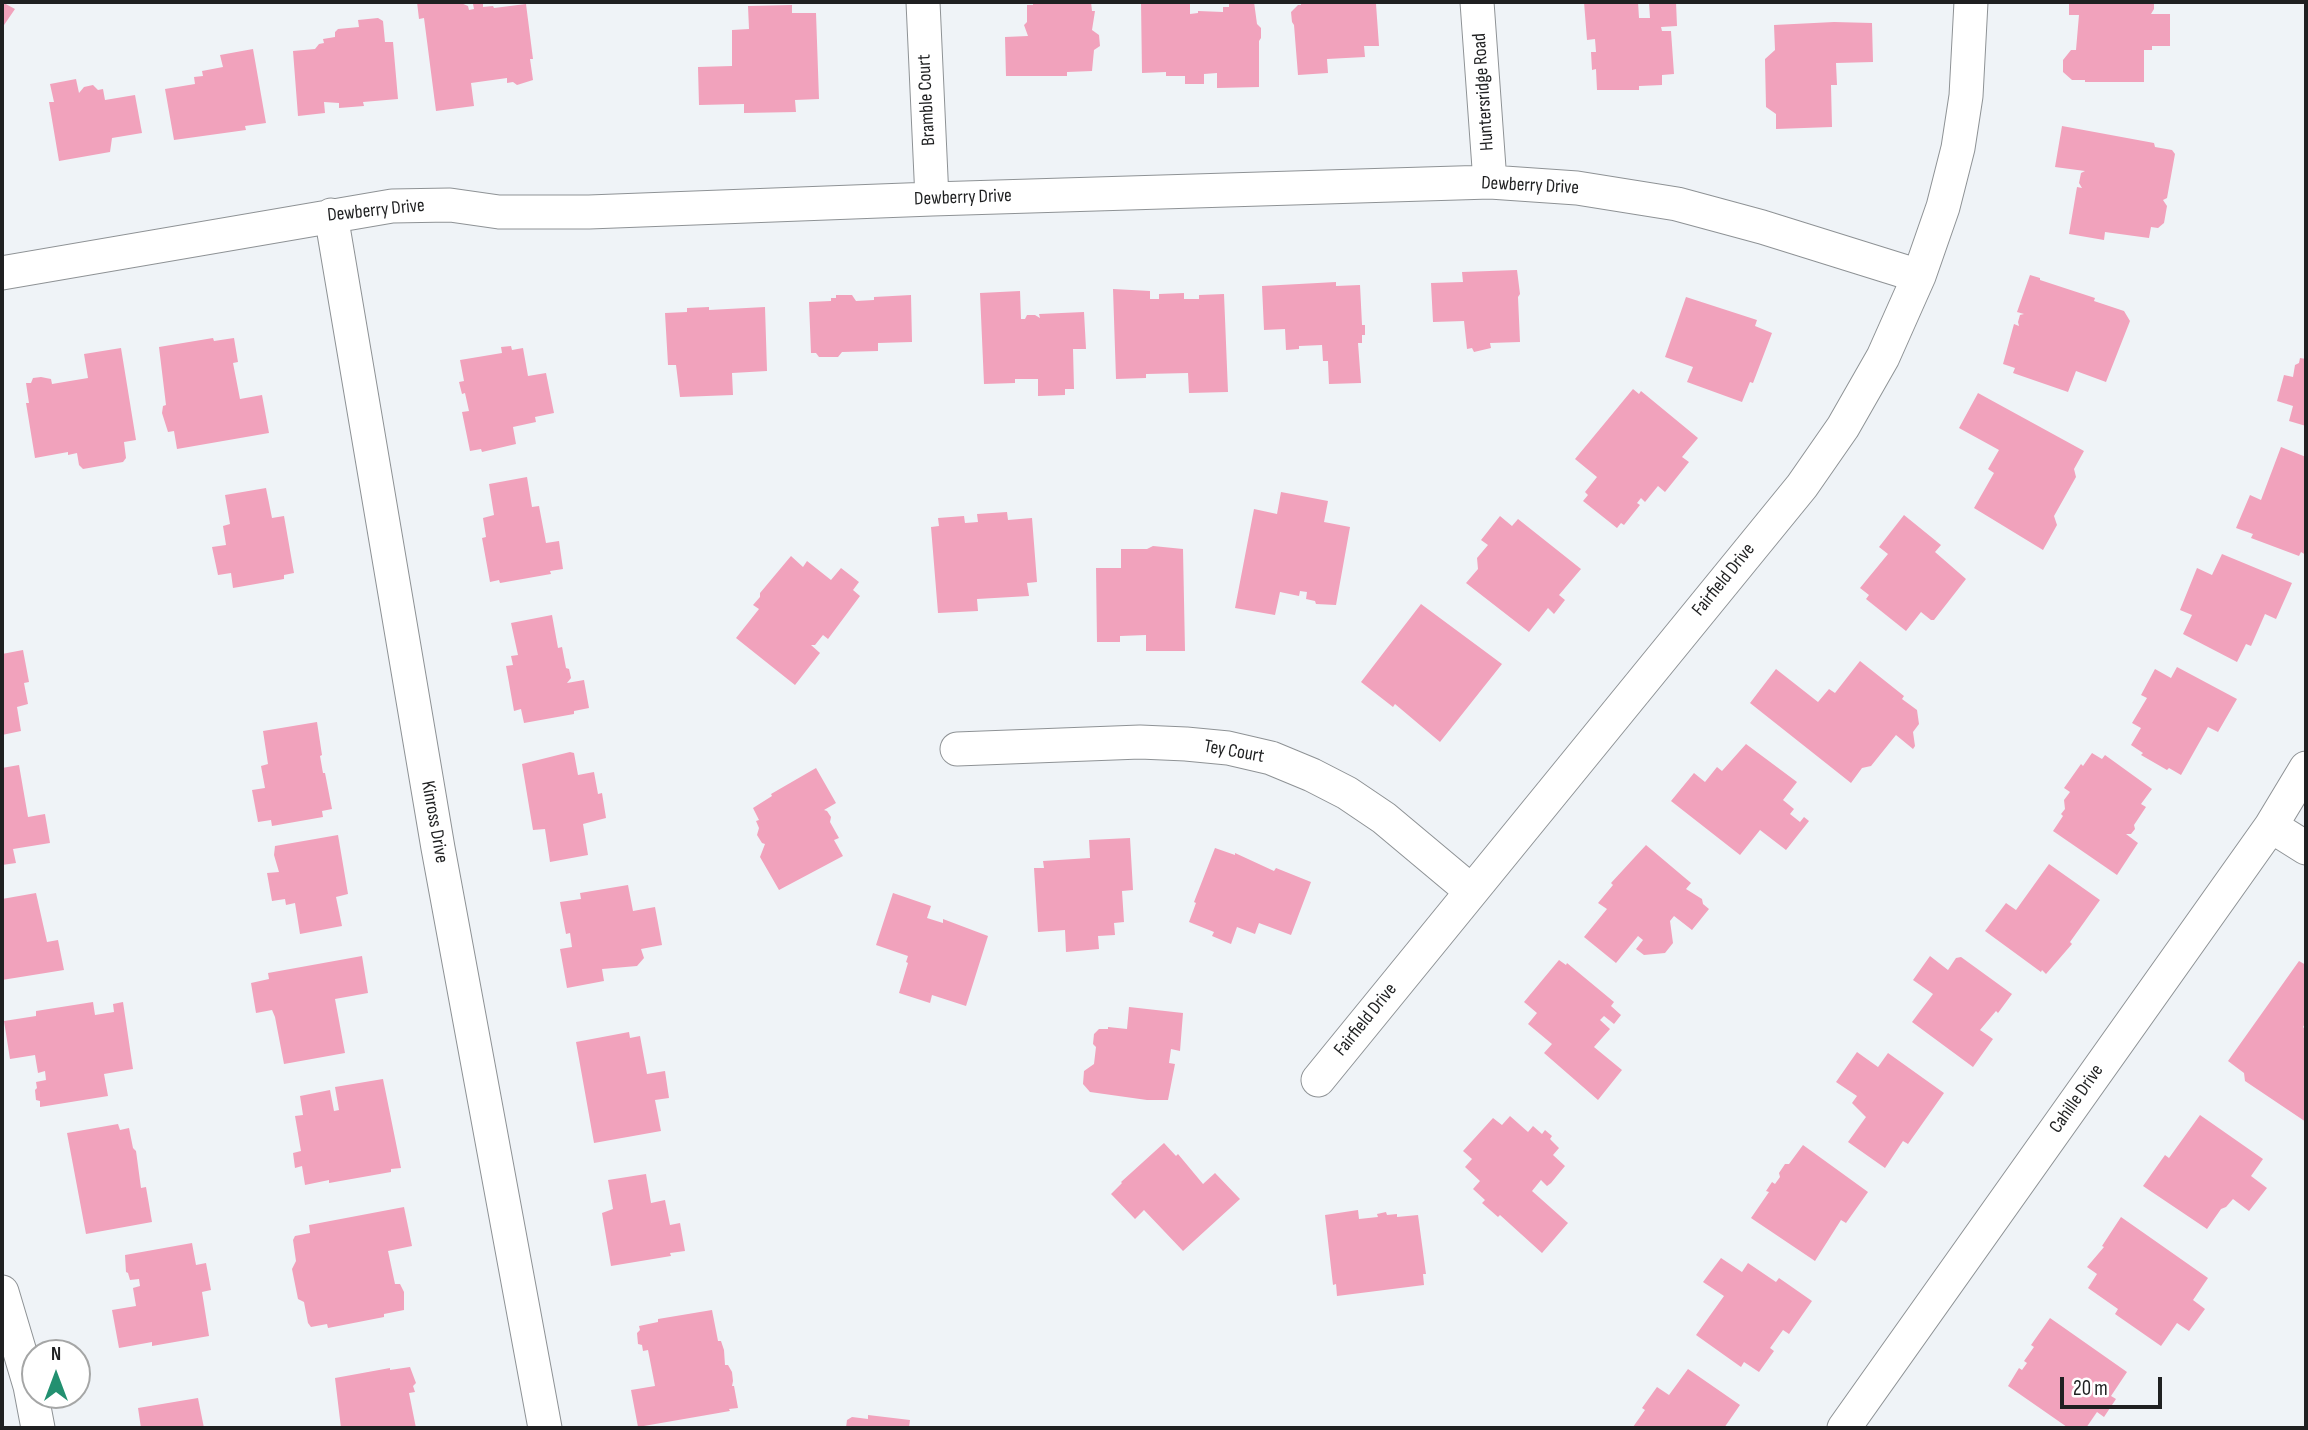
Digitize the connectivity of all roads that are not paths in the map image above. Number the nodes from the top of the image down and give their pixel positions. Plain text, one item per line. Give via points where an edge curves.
1 (923, 2) edge
2 (1477, 2) edge
3 (1971, 2) edge
4 (1490, 183) junction
5 (932, 199) junction
6 (331, 215) junction
7 (2, 273) edge
8 (1919, 276) junction
9 (957, 749) dead end
10 (2306, 768) edge
11 (2272, 826) junction
12 (2306, 848) edge
13 (1470, 890) junction
14 (1318, 1080) dead end
15 (2, 1292) edge
16 (38, 1428) edge
17 (545, 1428) edge
18 (1844, 1428) edge

1 - 5 street, Bramble Court
2 - 4 street, Huntersridge Road
3 - 8 street, Fairfield Drive via 1958,148
4 - 5 street, Dewberry Drive
4 - 8 street, Dewberry Drive via 1577,188 1678,204
5 - 6 street, Dewberry Drive via 589,212 392,205
6 - 7 street, Dewberry Drive
6 - 17 street, Kinross Drive via 438,848
8 - 13 street, Fairfield Drive via 1883,357 1843,427 1802,485
9 - 13 street, Tey Court via 1186,744 1271,758 1348,793
10 - 11 street, Cahille Drive
11 - 12 street
11 - 18 street, Cahille Drive
13 - 14 street, Fairfield Drive
15 - 16 street

